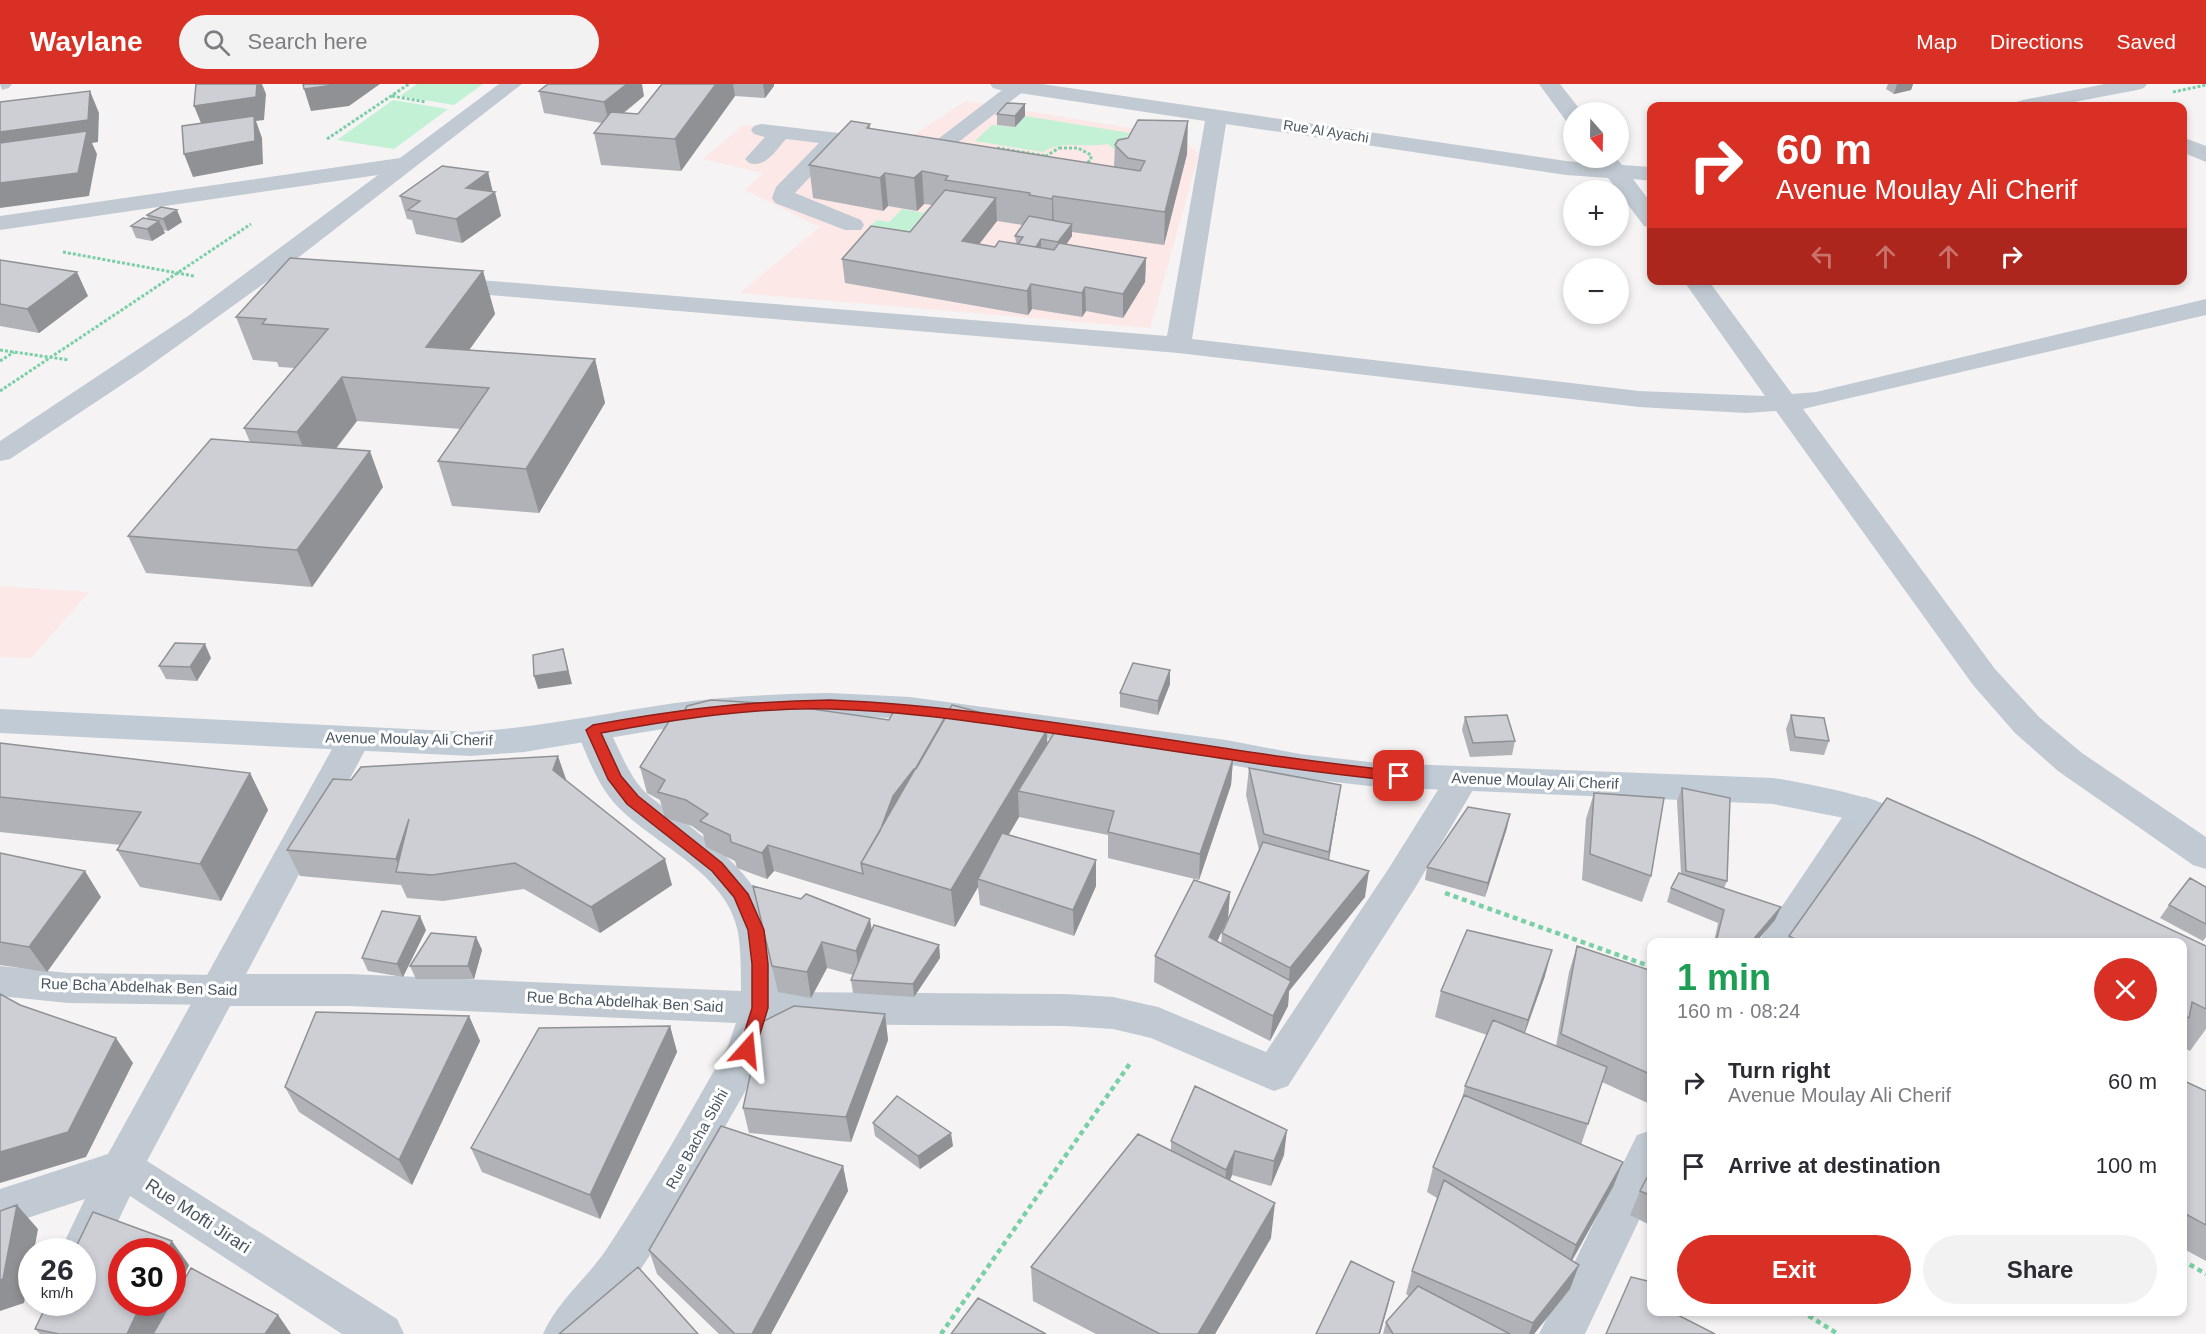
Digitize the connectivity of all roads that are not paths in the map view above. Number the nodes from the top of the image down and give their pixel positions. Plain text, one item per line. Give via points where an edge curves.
1 (512, 84) edge
2 (1549, 84) edge
3 (2066, 84) edge
4 (2137, 84) edge
5 (1010, 85) edge
6 (2086, 94) junction
7 (1563, 102) edge
8 (2044, 102) edge
9 (2103, 102) edge
10 (1217, 115) junction
11 (835, 138) junction
12 (2187, 146) edge
13 (2206, 155) edge
14 (756, 159) dead end
15 (406, 164) junction
16 (1563, 168) edge
17 (1613, 168) edge
18 (1625, 168) edge
19 (1647, 173) edge
20 (1647, 214) edge
21 (0, 223) edge
22 (853, 225) dead end
23 (267, 269) junction
24 (350, 276) edge
25 (421, 282) edge
26 (1699, 285) edge
27 (2206, 307) edge
28 (1178, 345) junction
29 (1786, 405) junction
30 (0, 453) edge
31 (0, 721) edge
32 (593, 730) junction
33 (354, 739) junction
34 (1463, 778) junction
35 (1865, 810) junction
36 (1947, 847) edge
37 (2206, 855) edge
38 (1780, 938) edge
39 (0, 981) edge
40 (220, 990) junction
41 (760, 1008) junction
42 (1647, 1158) edge
43 (122, 1168) junction
44 (0, 1208) edge
45 (88, 1238) edge
46 (381, 1334) edge
47 (566, 1334) edge
48 (1562, 1334) edge

1 - 15 street
2 - 7 street
3 - 6 street
4 - 6 street
5 - 10 street, Rue Al Ayachi
5 - 11 lane via 939,146 922,148
6 - 8 street
6 - 9 street
10 - 16 street, Rue Al Ayachi
10 - 28 street
11 - 14 lane via 771,131
11 - 22 lane via 784,192 783,198
12 - 13 street
15 - 21 street
15 - 23 street
17 - 20 street
18 - 19 street, Rue Al Ayachi
23 - 24 street
23 - 30 street
25 - 28 street
26 - 29 street
27 - 29 street
28 - 29 street via 1639,399
29 - 37 street via 1977,668 2027,725 2070,762
31 - 33 street, Avenue Moulay Ali Cherif
32 - 33 street, Avenue Moulay Ali Cherif via 471,744
32 - 34 street, Avenue Moulay Ali Cherif via 754,706 910,708 1227,752 1300,766 1378,775
32 - 41 street, Rue Bacha Sbihi via 615,779 633,800 717,867 741,894 756,930
33 - 40 street
34 - 35 street, Avenue Moulay Ali Cherif via 1773,791 1811,795
34 - 41 street, Rue Bcha Abdelhak Ben Said via 1274,1074 1158,1023 1113,1013
35 - 36 street, Avenue Moulay Ali Cherif
35 - 38 street
39 - 40 lane, Rue Bcha Abdelhak Ben Said via 78,988
40 - 41 street, Rue Bcha Abdelhak Ben Said via 349,990
40 - 43 street
41 - 47 street, Rue Bacha Sbihi via 747,1050 664,1198 619,1268
42 - 48 street
43 - 44 street
43 - 45 street
43 - 46 street, Rue Mofti Jirari

